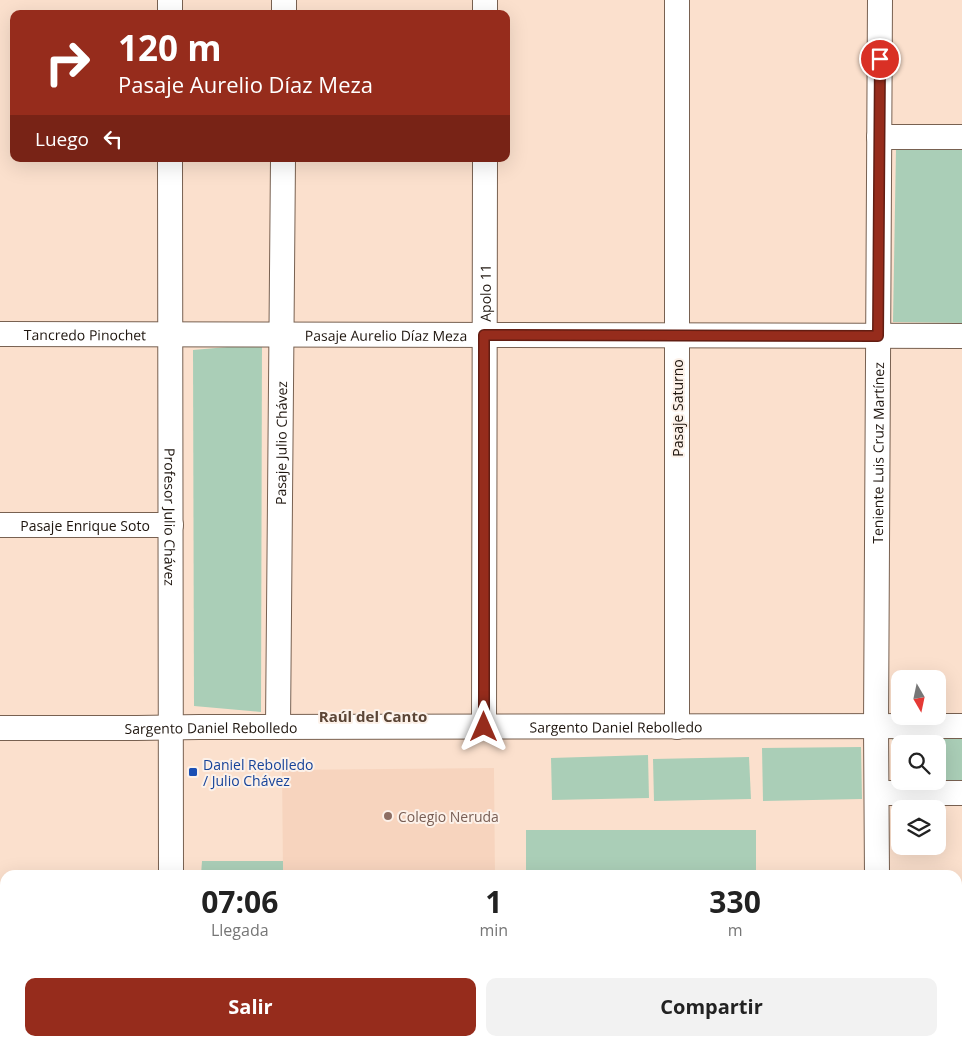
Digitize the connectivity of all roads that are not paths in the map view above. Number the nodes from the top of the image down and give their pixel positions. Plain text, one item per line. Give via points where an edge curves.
1 (677, 0) edge
2 (880, 0) edge
3 (879, 137) junction
4 (962, 137) edge
5 (170, 162) edge
6 (283, 162) edge
7 (485, 162) edge
8 (0, 334) edge
9 (170, 335) junction
10 (281, 335) junction
11 (484, 335) junction
12 (677, 335) junction
13 (878, 336) junction
14 (962, 336) edge
15 (0, 525) edge
16 (171, 525) junction
17 (876, 726) junction
18 (962, 726) edge
19 (171, 727) junction
20 (278, 727) junction
21 (484, 727) junction
22 (677, 727) junction
23 (0, 728) edge
24 (877, 793) junction
25 (962, 793) edge
26 (172, 870) edge
27 (877, 870) edge

1 - 12 street, Pasaje Saturno
2 - 3 street, Teniente Luis Cruz Martínez
3 - 4 street
3 - 13 street, Teniente Luis Cruz Martínez
5 - 9 street, Profesor Julio Chávez
6 - 10 street, Pasaje Julio Chávez
7 - 11 street, Apolo 11
8 - 9 street, Tancredo Pinochet
9 - 10 street, Pasaje Aurelio Díaz Meza
9 - 16 street, Profesor Julio Chávez
10 - 11 street, Pasaje Aurelio Díaz Meza
10 - 20 street, Pasaje Julio Chávez
11 - 12 street, Pasaje Aurelio Díaz Meza
11 - 21 street, Apolo 11
12 - 13 street, Pasaje Aurelio Díaz Meza
12 - 22 street, Pasaje Saturno
13 - 14 street, Pasaje Aurelio Díaz Meza
13 - 17 street, Teniente Luis Cruz Martínez
15 - 16 street, Pasaje Enrique Soto
16 - 19 street, Profesor Julio Chávez
17 - 18 street, Sargento Daniel Rebolledo
17 - 22 street, Sargento Daniel Rebolledo
17 - 24 street, Teniente Luis Cruz Martínez
19 - 20 street, Sargento Daniel Rebolledo
19 - 23 street, Sargento Daniel Rebolledo
19 - 26 street, Profesor Julio Chávez
20 - 21 street, Sargento Daniel Rebolledo
21 - 22 street, Sargento Daniel Rebolledo
24 - 25 street
24 - 27 street, Teniente Luis Cruz Martínez

